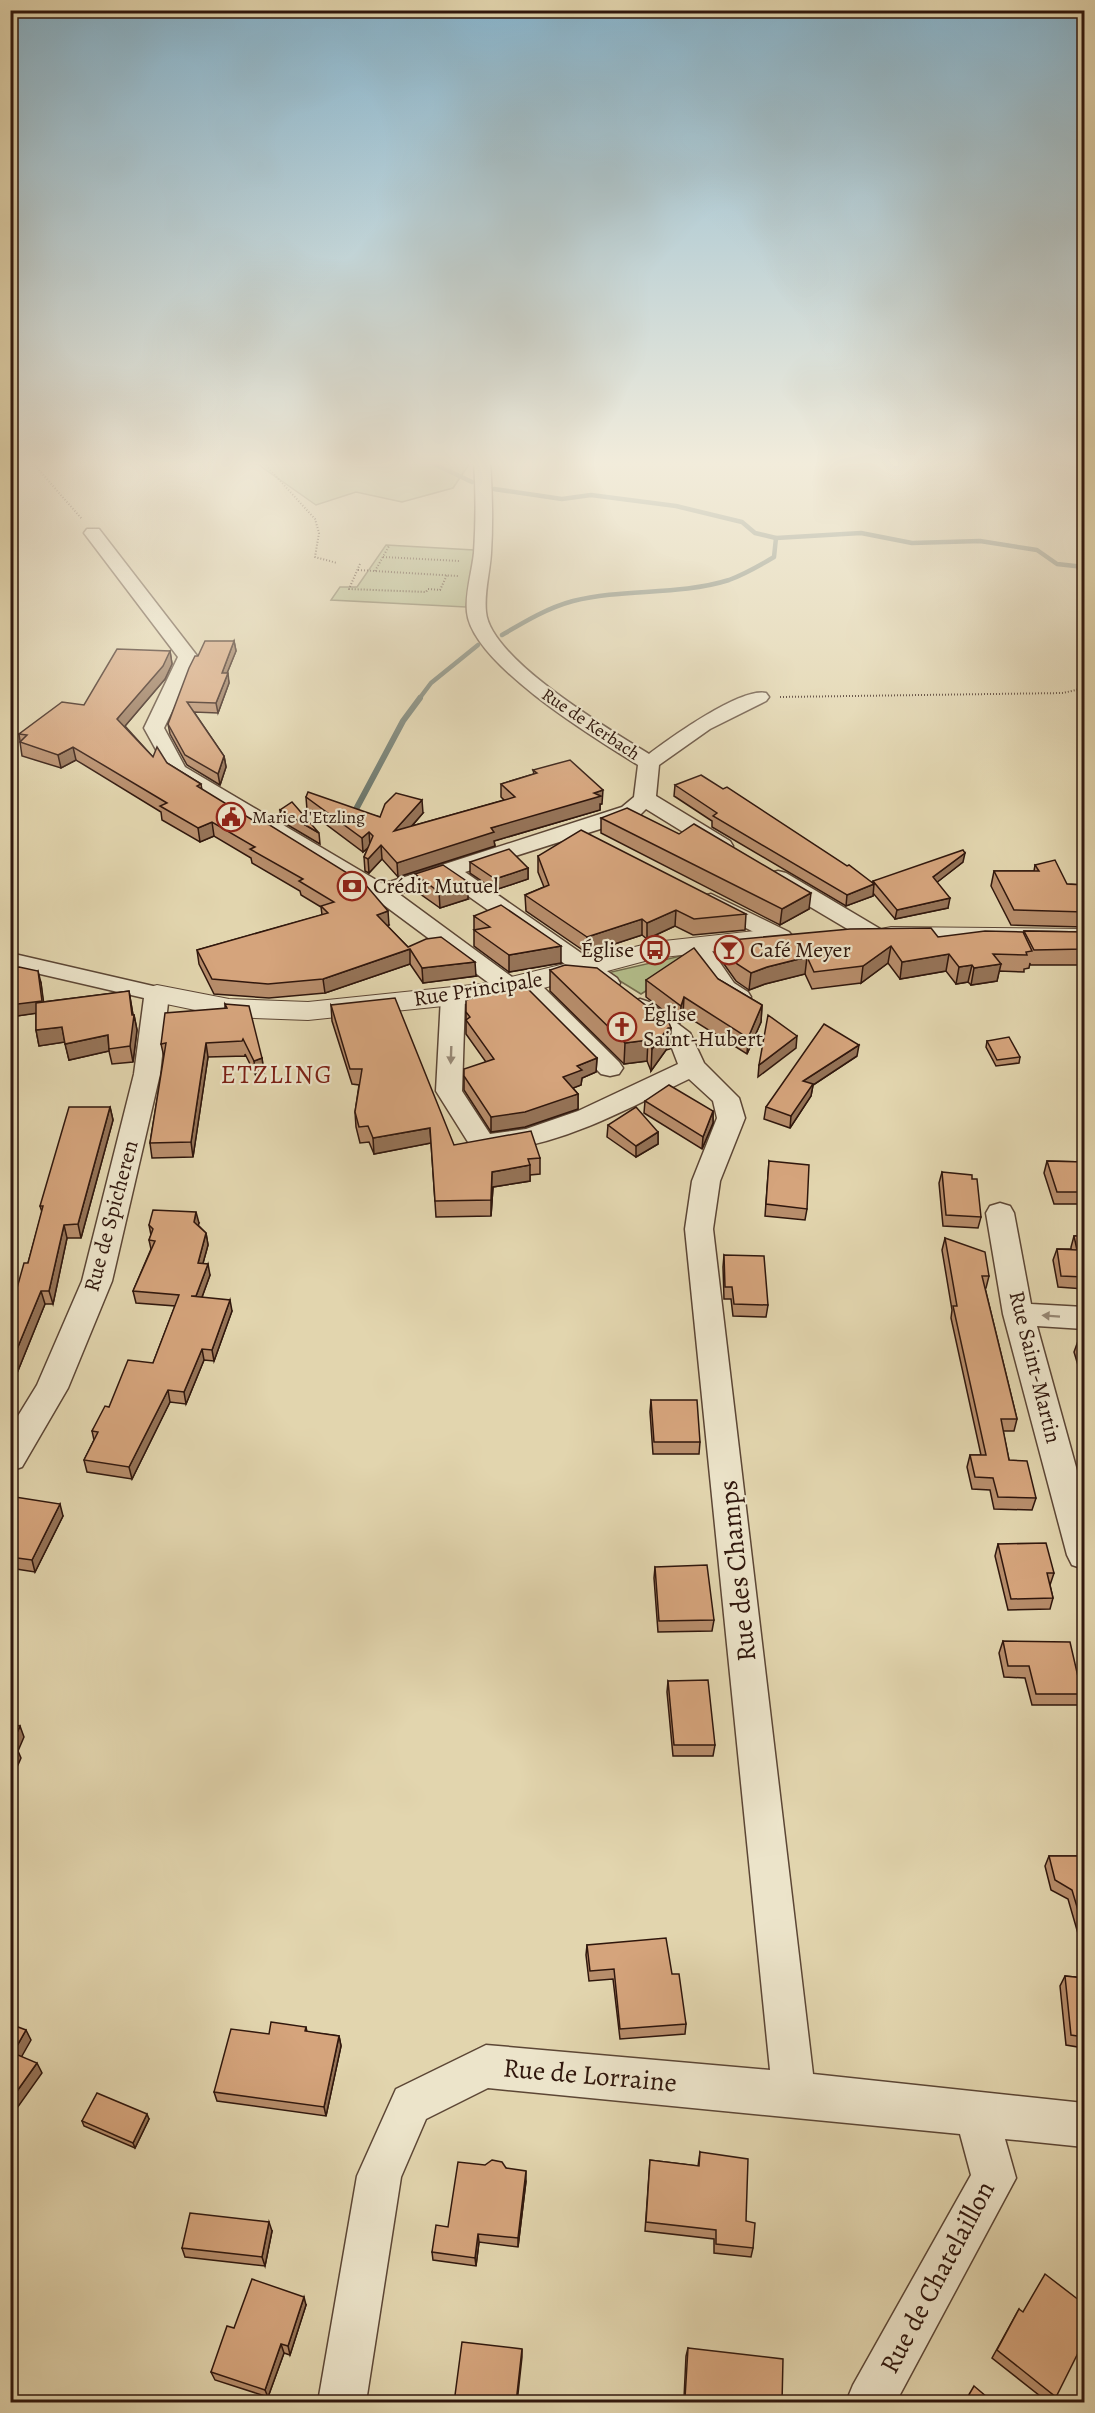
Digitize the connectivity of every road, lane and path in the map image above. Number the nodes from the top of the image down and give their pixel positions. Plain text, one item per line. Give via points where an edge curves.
1 (124, 574) edge
2 (356, 574) edge
3 (422, 574) edge
4 (456, 574) edge
5 (481, 574) edge
6 (447, 575) junction
7 (1084, 688) edge
8 (759, 697) joint
9 (649, 763) junction
10 (645, 799) junction
11 (572, 830) junction
12 (603, 846) edge
13 (449, 872) junction
14 (687, 889) edge
15 (381, 892) junction
16 (874, 935) junction
17 (804, 936) junction
18 (1084, 937) edge
19 (696, 946) junction
20 (10, 960) edge
21 (587, 967) junction
22 (518, 986) junction
23 (157, 993) junction
24 (453, 997) junction
25 (739, 997) edge
26 (692, 1067) junction
27 (610, 1068) dead end
28 (1000, 1213) dead end
29 (1018, 1314) junction
30 (1084, 1318) edge
31 (10, 1458) edge
32 (1084, 1555) edge
33 (794, 2094) junction
34 (977, 2115) junction
35 (1084, 2125) edge
36 (342, 2403) edge
37 (870, 2403) edge

1 - 15 street via 188,657 154,728 177,771
2 - 6 path via 349,589 426,592 440,590
3 - 6 path
4 - 6 path
5 - 9 street, Rue de Kerbach via 476,615 492,646 547,694
7 - 8 path via 1064,693
8 - 9 street via 703,725
9 - 10 street, Rue de Kerbach
10 - 11 street via 630,812
10 - 16 street
11 - 12 street
11 - 13 street
13 - 15 street
13 - 21 street
14 - 17 street
15 - 22 street
16 - 17 street, Rue Principale
16 - 18 street, Rue Principale
17 - 19 street, Rue Principale
19 - 21 street, Rue Principale via 655,950
19 - 25 street via 725,988
20 - 23 street
21 - 22 street, Rue Principale
21 - 26 street via 681,1039
22 - 24 street, Rue Principale
22 - 27 street
23 - 24 street, Rue Principale via 229,1008 308,1011
23 - 31 street, Rue de Spicheren via 147,1074 98,1281 52,1388
24 -> 26 street via 449,1091 483,1144 530,1137 588,1117
26 - 33 street, Rue des Champs via 726,1098 731,1118 706,1181 699,1228
28 - 29 street, Rue Saint-Martin
30 -> 29 street
29 - 32 street, Rue Saint-Martin
33 - 34 street, Rue de Lorraine
33 - 36 street, Rue de Lorraine via 486,2066 411,2104 379,2176
34 - 35 street, Rue de Lorraine
34 - 37 street, Rue de Chatelaillon via 994,2178

